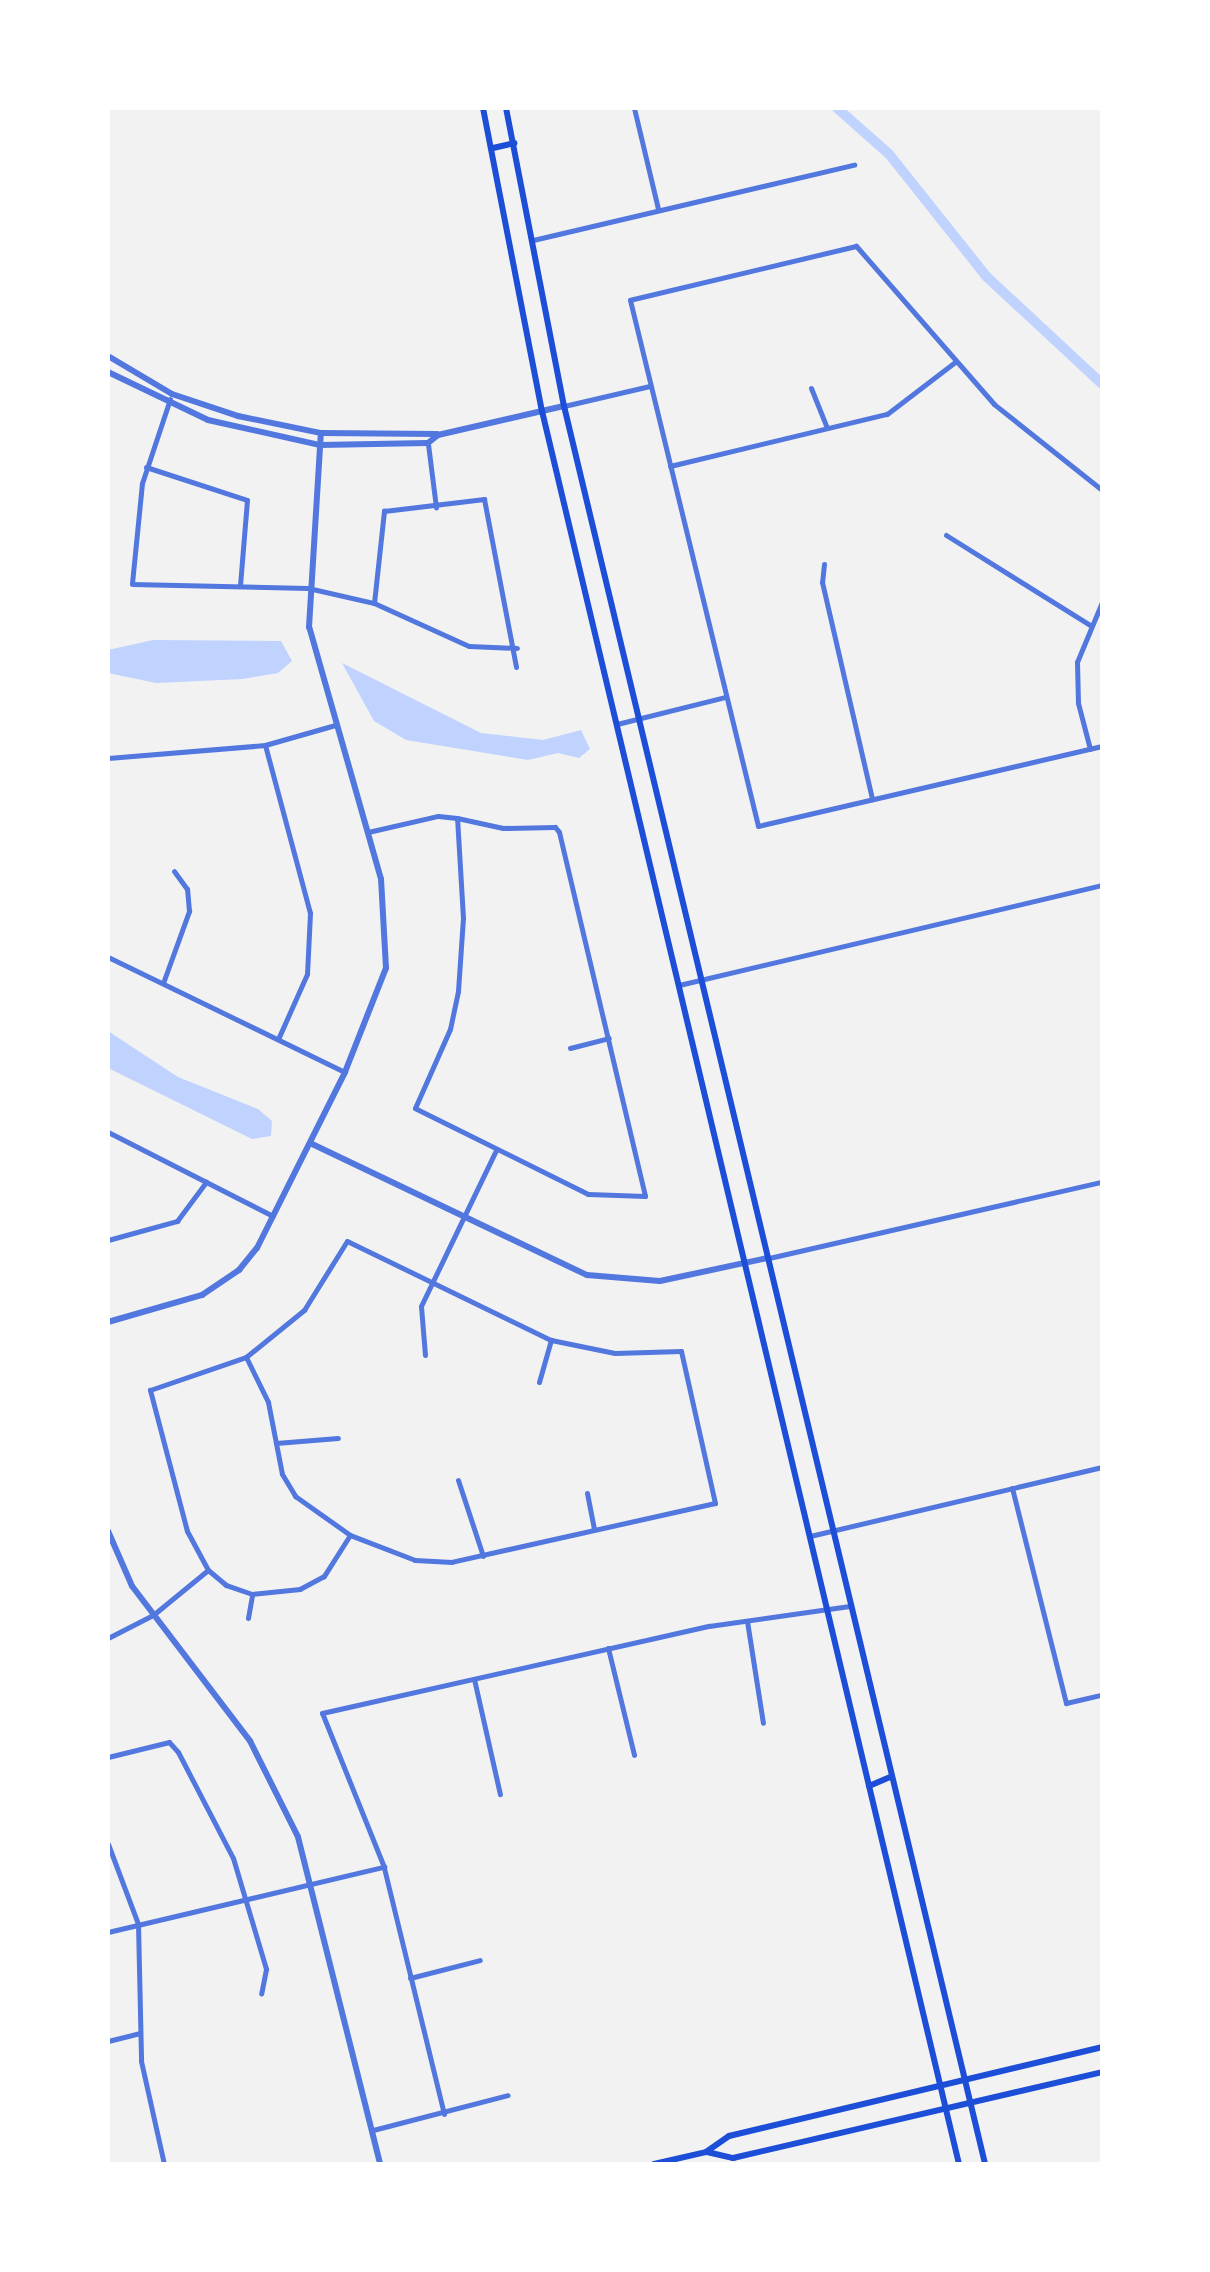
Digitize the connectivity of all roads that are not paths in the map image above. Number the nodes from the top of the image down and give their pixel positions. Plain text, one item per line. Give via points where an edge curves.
1 (483, 108) edge
2 (506, 108) edge
3 (634, 108) edge
4 (514, 143) junction
5 (493, 148) junction
6 (854, 165) dead end
7 (658, 209) junction
8 (533, 240) junction
9 (108, 356) edge
10 (955, 362) junction
11 (108, 372) edge
12 (650, 386) junction
13 (811, 388) dead end
14 (172, 394) junction
15 (169, 404) junction
16 (564, 406) junction
17 (542, 411) junction
18 (828, 428) junction
19 (427, 431) junction
20 (321, 433) junction
21 (438, 435) junction
22 (428, 443) junction
23 (320, 445) junction
24 (670, 466) junction
25 (146, 468) junction
26 (1102, 490) edge
27 (436, 508) junction
28 (946, 534) dead end
29 (824, 564) dead end
30 (240, 586) junction
31 (308, 588) junction
32 (1102, 602) edge
33 (374, 603) junction
34 (1090, 625) junction
35 (517, 648) junction
36 (516, 667) dead end
37 (725, 697) junction
38 (638, 718) junction
39 (335, 724) junction
40 (617, 724) junction
41 (265, 745) junction
42 (1102, 746) edge
43 (1090, 749) junction
44 (108, 758) edge
45 (872, 799) junction
46 (457, 818) junction
47 (368, 832) junction
48 (174, 872) dead end
49 (1102, 885) edge
50 (108, 957) edge
51 (700, 978) junction
52 (163, 983) junction
53 (679, 985) junction
54 (278, 1038) junction
55 (609, 1038) junction
56 (570, 1048) dead end
57 (345, 1072) junction
58 (108, 1132) edge
59 (310, 1143) junction
60 (496, 1150) junction
61 (207, 1181) junction
62 (1102, 1182) edge
63 (273, 1216) junction
64 (464, 1217) junction
65 (108, 1240) edge
66 (767, 1258) junction
67 (746, 1263) junction
68 (429, 1285) junction
69 (108, 1322) edge
70 (551, 1340) junction
71 (425, 1355) dead end
72 (246, 1357) junction
73 (539, 1382) dead end
74 (338, 1438) dead end
75 (276, 1443) junction
76 (1102, 1466) edge
77 (458, 1480) dead end
78 (1012, 1488) junction
79 (587, 1493) dead end
80 (595, 1530) junction
81 (108, 1531) edge
82 (832, 1531) junction
83 (350, 1535) junction
84 (810, 1536) junction
85 (483, 1556) junction
86 (208, 1570) junction
87 (252, 1594) junction
88 (850, 1606) junction
89 (828, 1610) junction
90 (153, 1615) junction
91 (248, 1618) dead end
92 (746, 1621) junction
93 (108, 1638) edge
94 (608, 1648) junction
95 (474, 1679) junction
96 (1102, 1695) edge
97 (763, 1723) dead end
98 (634, 1755) dead end
99 (108, 1756) edge
100 (890, 1777) junction
101 (869, 1786) junction
102 (500, 1794) dead end
103 (108, 1844) edge
104 (384, 1867) junction
105 (314, 1884) junction
106 (248, 1900) junction
107 (138, 1924) junction
108 (108, 1932) edge
109 (480, 1960) dead end
110 (410, 1978) junction
111 (262, 1994) dead end
112 (140, 2033) junction
113 (108, 2041) edge
114 (1102, 2047) edge
115 (1102, 2072) edge
116 (964, 2079) junction
117 (939, 2085) junction
118 (508, 2095) dead end
119 (970, 2103) junction
120 (946, 2110) junction
121 (444, 2114) junction
122 (373, 2130) junction
123 (706, 2152) junction
124 (164, 2164) edge
125 (380, 2164) edge
126 (654, 2164) edge
127 (959, 2164) edge
128 (985, 2164) edge

1 - 5 main road
2 - 4 main road
3 - 7 street
4 - 5 main road
4 - 8 main road
5 - 17 main road
6 - 7 street
7 - 8 street
8 - 16 main road
9 - 14 street
10 - 12 street via 856,246 630,300
10 - 18 street via 896,410
10 - 26 street via 1029,435
11 - 15 street
12 - 16 street
12 - 24 street
13 - 18 street
14 - 15 street
14 - 20 street
15 - 23 street via 226,426
15 - 25 street
16 - 17 street
16 - 38 main road
17 - 21 street
17 - 40 main road
18 - 24 street
19 - 20 street
19 - 21 street
19 - 22 street
20 - 23 street
21 - 22 street
22 - 23 street
22 - 27 street
23 - 31 street
24 - 37 street
25 - 30 street via 248,500
25 - 30 street via 132,584
27 - 33 street via 384,512
27 - 35 street via 484,498
28 - 34 street
29 - 45 street via 824,592
30 - 31 street
31 - 33 street
31 - 39 street via 314,650
32 - 34 street
33 - 35 street via 469,646
34 - 43 street via 1076,689
35 - 36 street
37 - 38 street
37 - 45 street via 758,826
38 - 40 street
38 - 51 main road
39 - 41 street
39 - 47 street
40 - 53 main road
41 - 44 street
41 - 54 street via 310,913 307,974
42 - 43 street
43 - 45 street
46 - 47 street via 420,816
46 - 55 street via 504,828 554,827
46 - 60 street via 463,918 458,991 450,1029 415,1108
47 - 57 street via 385,900 386,968
48 - 52 street via 186,889 189,911
49 - 51 street
50 - 52 street
51 - 53 street
51 - 66 main road
52 - 54 street
53 - 67 main road
54 - 57 street
55 - 56 street
55 - 60 street via 645,1196 588,1194
57 - 59 street
58 - 61 street
59 - 63 street
59 - 64 street
60 - 64 street
61 - 63 street
61 - 65 street via 177,1221
62 - 66 street
63 - 69 street via 240,1270 217,1286 174,1306
64 - 67 street via 566,1267 611,1280 660,1281
64 - 68 street
66 - 67 street
66 - 82 main road
67 - 84 main road
68 - 70 street
68 - 71 street via 420,1306
68 - 72 street via 346,1241 304,1310
70 - 73 street
70 - 80 street via 615,1352 681,1351 715,1503
72 - 75 street via 268,1402
72 - 86 street via 150,1390 175,1495
74 - 75 street
75 - 83 street via 295,1496
76 - 78 street
77 - 85 street
78 - 82 street
78 - 96 street via 1066,1704
79 - 80 street
80 - 85 street
81 - 90 street
82 - 84 street
82 - 88 main road
83 - 85 street via 415,1560
83 - 87 street via 324,1576 300,1590
84 - 89 main road
86 - 87 street
86 - 90 street
87 - 91 street
88 - 89 street
88 - 100 main road
89 - 92 street
89 - 101 main road
90 - 93 street
90 - 105 street via 250,1741
92 - 94 street
92 - 97 street
94 - 95 street
94 - 98 street
95 - 102 street
95 - 104 street via 322,1713
99 - 106 street via 169,1742 234,1858
100 - 101 main road
100 - 116 main road
101 - 117 main road
103 - 107 street
104 - 105 street
104 - 110 street
105 - 106 street
105 - 122 street
106 - 107 street
106 - 111 street via 266,1969
107 - 108 street
107 - 112 street
109 - 110 street
110 - 121 street
112 - 113 street
112 - 124 street
114 - 116 main road
115 - 119 main road
116 - 117 main road
116 - 119 main road
117 - 120 main road
117 - 123 main road via 728,2136
118 - 121 street
119 - 120 main road
119 - 128 main road
120 - 123 main road via 733,2158
120 - 127 main road
121 - 122 street
122 - 125 street
123 - 126 main road

